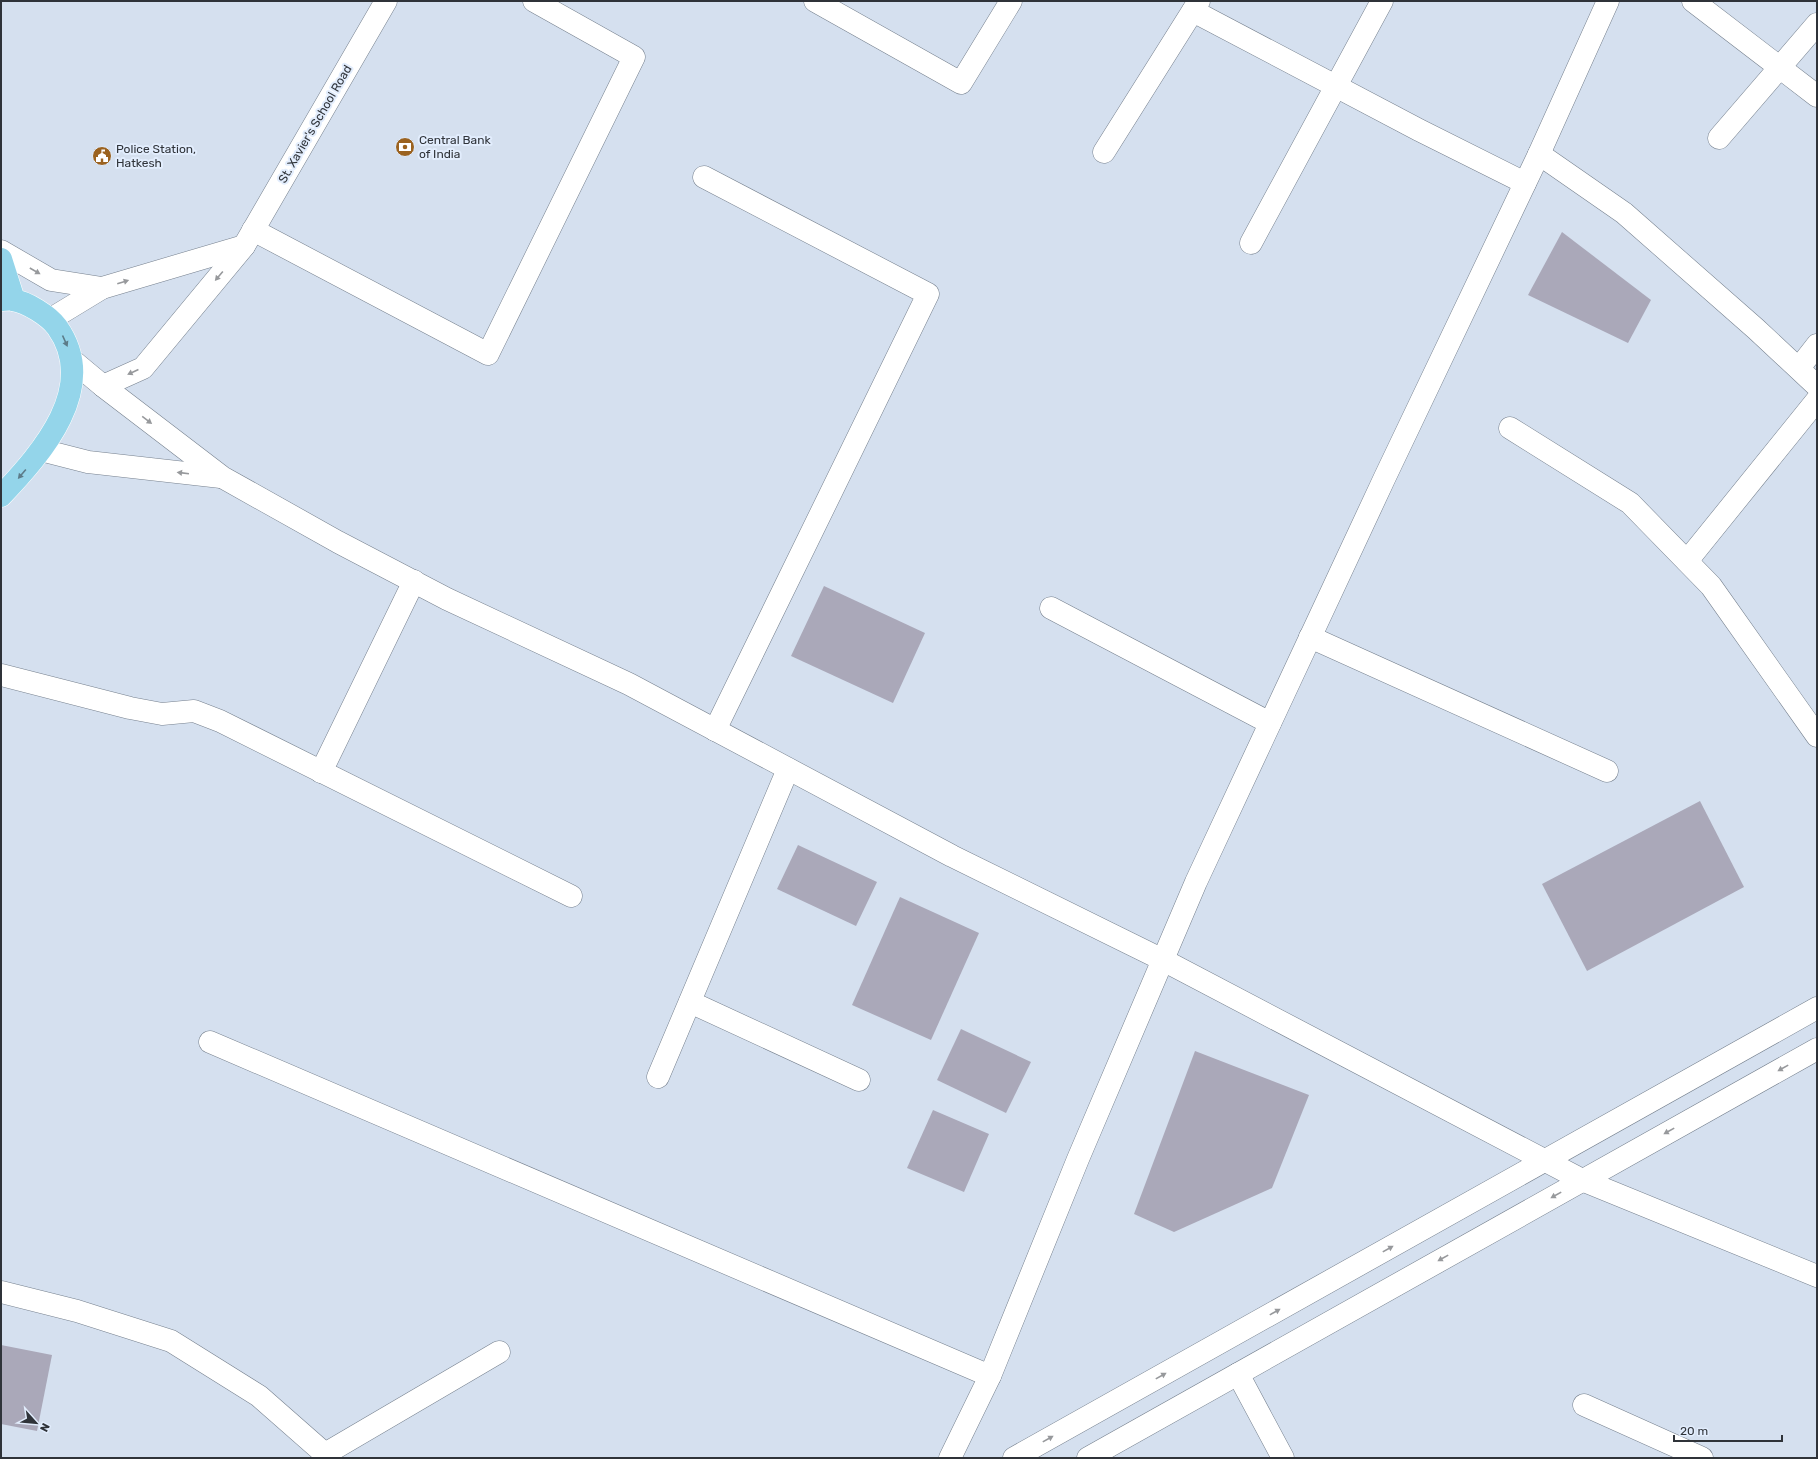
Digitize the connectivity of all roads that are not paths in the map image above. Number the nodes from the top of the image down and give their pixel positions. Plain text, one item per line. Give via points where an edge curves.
1 (386, 1) edge
2 (534, 1) edge
3 (815, 1) edge
4 (1011, 1) edge
5 (1382, 1) edge
6 (1608, 1) edge
7 (1693, 1) edge
8 (1196, 6) edge
9 (1817, 24) edge
10 (1780, 67) junction
11 (1337, 87) junction
12 (1817, 96) edge
13 (1719, 138) dead end
14 (1104, 152) dead end
15 (1539, 154) junction
16 (704, 177) dead end
17 (1524, 183) junction
18 (248, 238) junction
19 (1251, 243) dead end
20 (1, 251) edge
21 (1, 258) edge
22 (102, 288) junction
23 (7, 300) edge
24 (51, 318) junction
25 (1817, 344) edge
26 (73, 361) junction
27 (1799, 368) junction
28 (102, 386) junction
29 (1817, 386) edge
30 (1817, 400) edge
31 (1510, 428) dead end
32 (41, 450) junction
33 (222, 477) junction
34 (1, 496) edge
35 (1686, 561) junction
36 (414, 582) junction
37 (1051, 608) dead end
38 (1310, 637) junction
39 (1, 675) edge
40 (1270, 723) junction
41 (715, 730) junction
42 (1817, 736) edge
43 (788, 769) junction
44 (1607, 771) dead end
45 (321, 772) junction
46 (571, 896) dead end
47 (1163, 960) junction
48 (690, 1002) junction
49 (1817, 1008) edge
50 (210, 1042) dead end
51 (1817, 1049) edge
52 (658, 1077) dead end
53 (859, 1080) dead end
54 (1546, 1161) junction
55 (1582, 1180) junction
56 (1817, 1276) edge
57 (1, 1292) edge
58 (499, 1352) dead end
59 (1238, 1374) junction
60 (990, 1376) junction
61 (1584, 1405) dead end
62 (326, 1456) edge
63 (950, 1458) edge
64 (1014, 1458) edge
65 (1088, 1458) edge
66 (1283, 1458) edge
67 (1702, 1458) edge

1 - 18 street, St. Xavier's School Road
2 - 18 street via 634,57 488,354
3 - 4 street via 961,83
5 - 11 street
6 - 15 street
7 - 10 street
8 - 11 street
8 - 14 street
9 - 10 street
10 - 12 street
10 - 13 street
11 - 17 street
11 - 19 street
15 - 17 street
15 - 27 street via 1624,213
16 - 41 street via 928,294
17 - 38 street
22 -> 18 street
18 -> 28 street, St. Xavier's School Road via 143,368
20 -> 22 street via 52,280
21 - 23 main road
22 - 24 street
23 - 24 main road
24 -> 26 main road via 65,338
25 - 27 street
26 - 28 street
26 - 32 main road via 71,391 59,421
27 - 29 street
28 -> 33 street
30 - 35 street
31 - 35 street via 1630,503
33 -> 32 street via 88,462
32 -> 34 main road
33 - 36 street
35 - 42 street via 1711,586
36 - 41 street via 629,684
36 - 45 street
37 - 40 street
38 - 40 street
38 - 44 street
39 - 45 street via 162,714 194,711 220,721
40 - 47 street via 1196,882
41 - 43 street
43 - 47 street via 952,856
43 - 48 street
45 - 46 street
47 - 54 street
47 - 60 street via 1078,1159
48 - 52 street
48 - 53 street
49 - 54 street
50 - 60 street
51 -> 55 street
54 - 55 street
64 -> 54 street
55 - 56 street
55 -> 59 street
57 - 62 street via 77,1311 171,1341 259,1396
58 - 62 street
59 - 65 street
59 - 66 street
60 - 63 street
61 - 67 street

